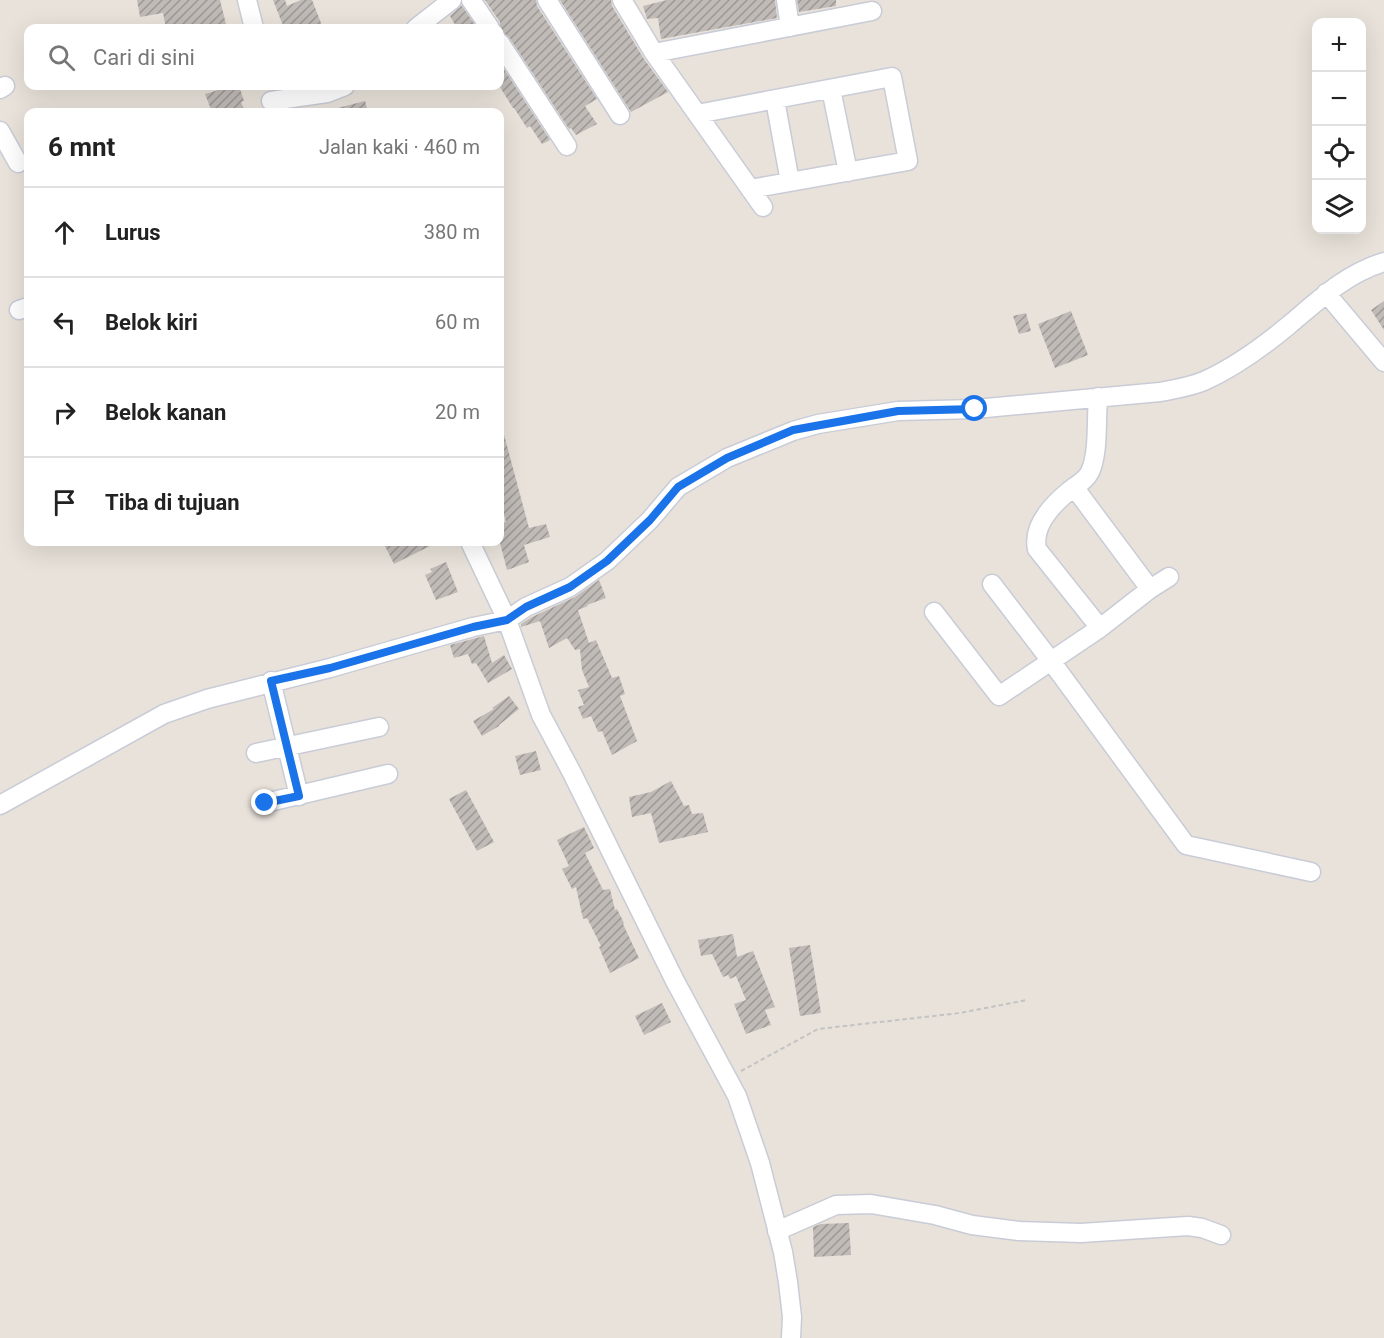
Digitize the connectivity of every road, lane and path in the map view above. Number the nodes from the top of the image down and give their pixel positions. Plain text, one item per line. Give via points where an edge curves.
1 (247, 0) edge
2 (452, 0) edge
3 (471, 0) edge
4 (547, 0) edge
5 (622, 0) edge
6 (786, 0) edge
7 (872, 11) dead end
8 (253, 24) edge
9 (421, 24) edge
10 (487, 24) edge
11 (790, 27) junction
12 (504, 49) edge
13 (654, 53) junction
14 (831, 89) junction
15 (335, 90) edge
16 (270, 100) edge
17 (775, 100) junction
18 (697, 114) junction
19 (620, 115) dead end
20 (0, 131) edge
21 (567, 146) dead end
22 (18, 163) dead end
23 (848, 172) junction
24 (790, 182) junction
25 (750, 189) junction
26 (763, 207) dead end
27 (1384, 262) edge
28 (1326, 293) junction
29 (1384, 362) edge
30 (1098, 397) junction
31 (1074, 488) junction
32 (472, 546) edge
33 (1169, 577) dead end
34 (992, 584) dead end
35 (1150, 589) junction
36 (934, 612) dead end
37 (507, 620) junction
38 (1100, 628) junction
39 (1051, 661) junction
40 (271, 681) junction
41 (379, 728) dead end
42 (287, 746) junction
43 (256, 753) dead end
44 (388, 774) dead end
45 (299, 796) junction
46 (265, 803) dead end
47 (0, 805) edge
48 (1311, 873) dead end
49 (1027, 1000) dead end
50 (728, 1078) junction
51 (777, 1231) junction
52 (1221, 1235) dead end
53 (791, 1338) edge

1 - 8 street
2 - 9 street
3 - 10 street
4 - 19 street
5 - 13 street
6 - 11 street
7 - 11 street
11 - 13 street
12 - 21 street
13 - 18 street
14 - 17 street
14 - 23 street
14 - 23 street via 892,78 908,161
15 - 16 street
17 - 18 street
17 - 24 street
18 - 25 street
20 - 22 street
23 - 24 street
24 - 25 street
25 - 26 street
27 - 28 street via 1342,280
28 - 29 street
28 - 30 street via 1286,327 1205,381 1160,392
30 - 31 street via 1092,468
30 - 37 street via 975,409 898,411 793,430 727,458 678,487 607,561 570,587
31 - 35 street
31 - 38 street via 1046,513 1035,540 1037,549
32 - 37 street
33 - 35 street
34 - 39 street
35 - 38 street
36 - 39 street via 999,696
37 - 40 street
37 - 50 street via 541,715
38 - 39 street
39 - 48 street via 1186,845
40 - 42 street
40 - 47 street via 164,714
41 - 42 street
42 - 43 street
42 - 45 street
44 - 45 street
45 - 46 street
49 - 50 path via 960,1013 818,1029
50 - 51 street via 760,1163
51 - 52 street via 836,1205 871,1204 972,1225 1019,1230 1081,1233 1188,1226
51 - 53 street via 788,1282

